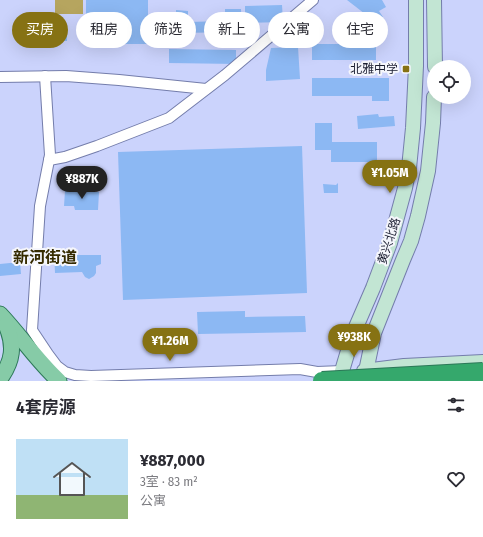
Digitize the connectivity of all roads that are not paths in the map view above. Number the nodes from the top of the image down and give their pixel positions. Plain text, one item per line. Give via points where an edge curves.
1 (313, 0) edge
2 (416, 0) edge
3 (434, 0) edge
4 (435, 60) edge
5 (45, 76) junction
6 (0, 77) edge
7 (206, 89) junction
8 (434, 104) edge
9 (49, 160) junction
10 (1, 314) edge
11 (483, 362) edge
12 (483, 372) edge
13 (342, 376) edge
14 (364, 376) edge
15 (0, 379) edge
16 (59, 381) edge
17 (322, 381) edge

1 - 7 street
2 - 13 main road, 黄兴北路 via 414,128 409,168 390,243 353,334
3 - 4 main road
5 - 6 street
5 - 7 street
5 - 9 street
7 - 9 street via 169,118 97,146
8 - 14 main road, 黄兴北路 via 429,165 418,216 404,260 374,333
9 - 13 street via 40,206 32,330 57,366 65,372 91,376 300,369
10 - 15 main road via 12,343 11,358
10 - 16 main road
11 - 14 main road via 404,366
12 - 17 highway, bridge
13 - 14 main road

